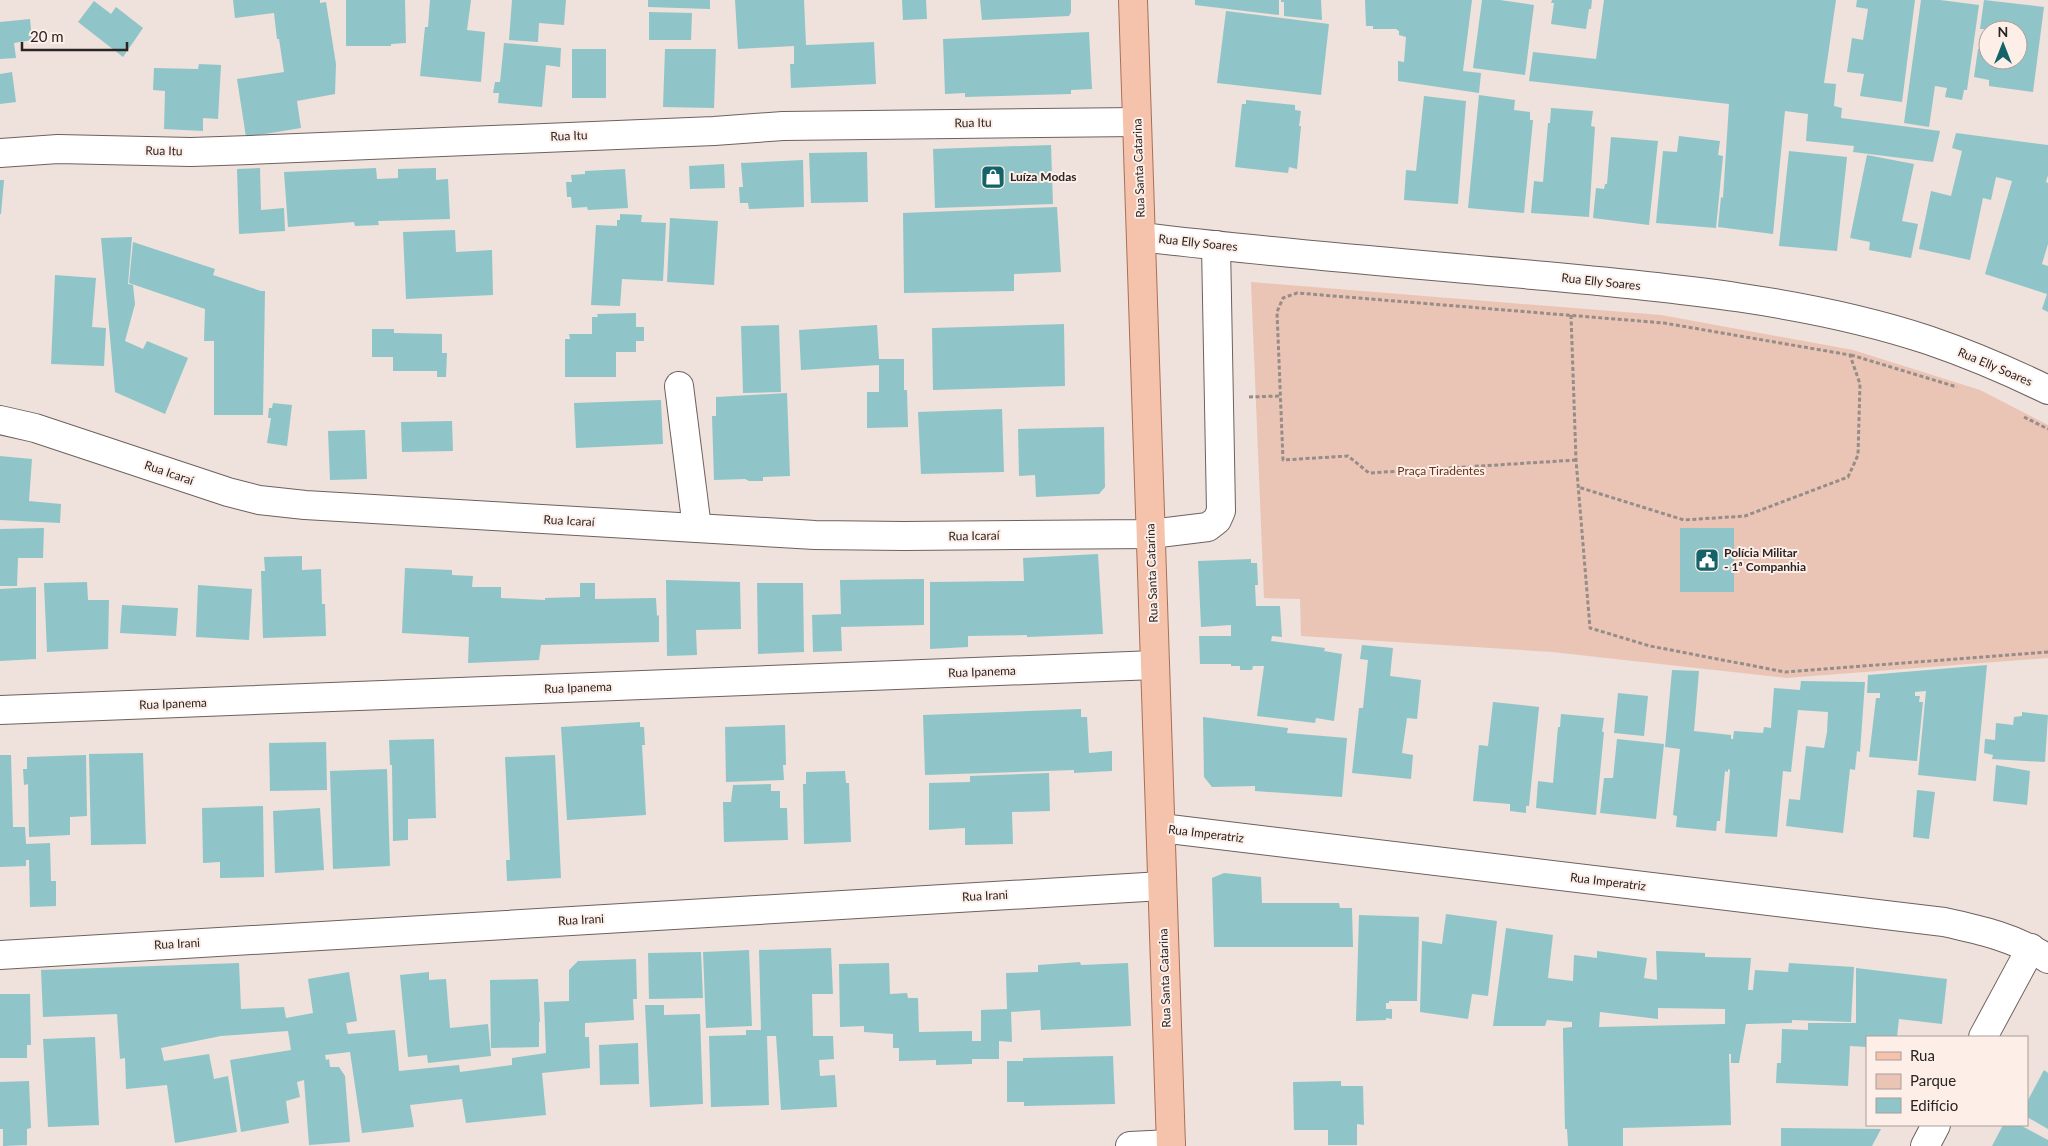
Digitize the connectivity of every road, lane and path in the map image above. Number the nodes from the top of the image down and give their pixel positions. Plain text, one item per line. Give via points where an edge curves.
1 (1133, 0) edge
2 (1137, 122) junction
3 (0, 153) edge
4 (1141, 237) junction
5 (1216, 245) junction
6 (1571, 315) junction
7 (1850, 354) junction
8 (679, 386) dead end
9 (1963, 389) dead end
10 (2048, 390) edge
11 (2023, 416) dead end
12 (0, 420) edge
13 (2048, 429) edge
14 (1576, 460) junction
15 (1578, 487) junction
16 (697, 528) junction
17 (1151, 534) junction
18 (2048, 652) edge
19 (1155, 665) junction
20 (0, 710) edge
21 (1161, 828) junction
22 (1162, 886) junction
23 (2039, 954) edge
24 (0, 955) edge
25 (1984, 1036) edge
26 (1935, 1126) edge
27 (1171, 1145) edge
28 (1130, 1146) edge
29 (1925, 1146) edge

1 - 2 main road, Rua Santa Catarina
2 - 3 street, Rua Itu via 783,126 250,150 58,149
2 - 4 main road, Rua Santa Catarina
4 - 5 street, Rua Elly Soares
4 - 17 main road, Rua Santa Catarina
5 - 10 street, Rua Elly Soares via 1594,280 1811,310 1927,340
5 - 17 street, Rua Icaraí via 1221,511 1217,520 1208,527
6 - 7 path via 1664,323
6 - 14 path
6 - 14 path via 1297,293 1283,298 1277,312 1283,460 1348,456 1368,473
7 - 9 path
7 - 15 path via 1860,384 1858,455 1848,477 1745,516 1684,520
8 - 16 street
11 - 13 path
12 - 16 street, Rua Icaraí via 259,500
14 - 15 path
15 - 18 path via 1590,628 1650,646 1785,672
16 - 17 street, Rua Icaraí via 815,535
17 - 19 main road, Rua Santa Catarina
19 - 20 street, Rua Ipanema
19 - 21 main road, Rua Santa Catarina
21 - 22 main road, Rua Santa Catarina
21 - 23 street, Rua Imperatriz via 1944,922 1990,932
22 - 24 street, Rua Irani
22 - 27 main road, Rua Santa Catarina
23 - 25 street
26 - 29 street
27 - 28 street

